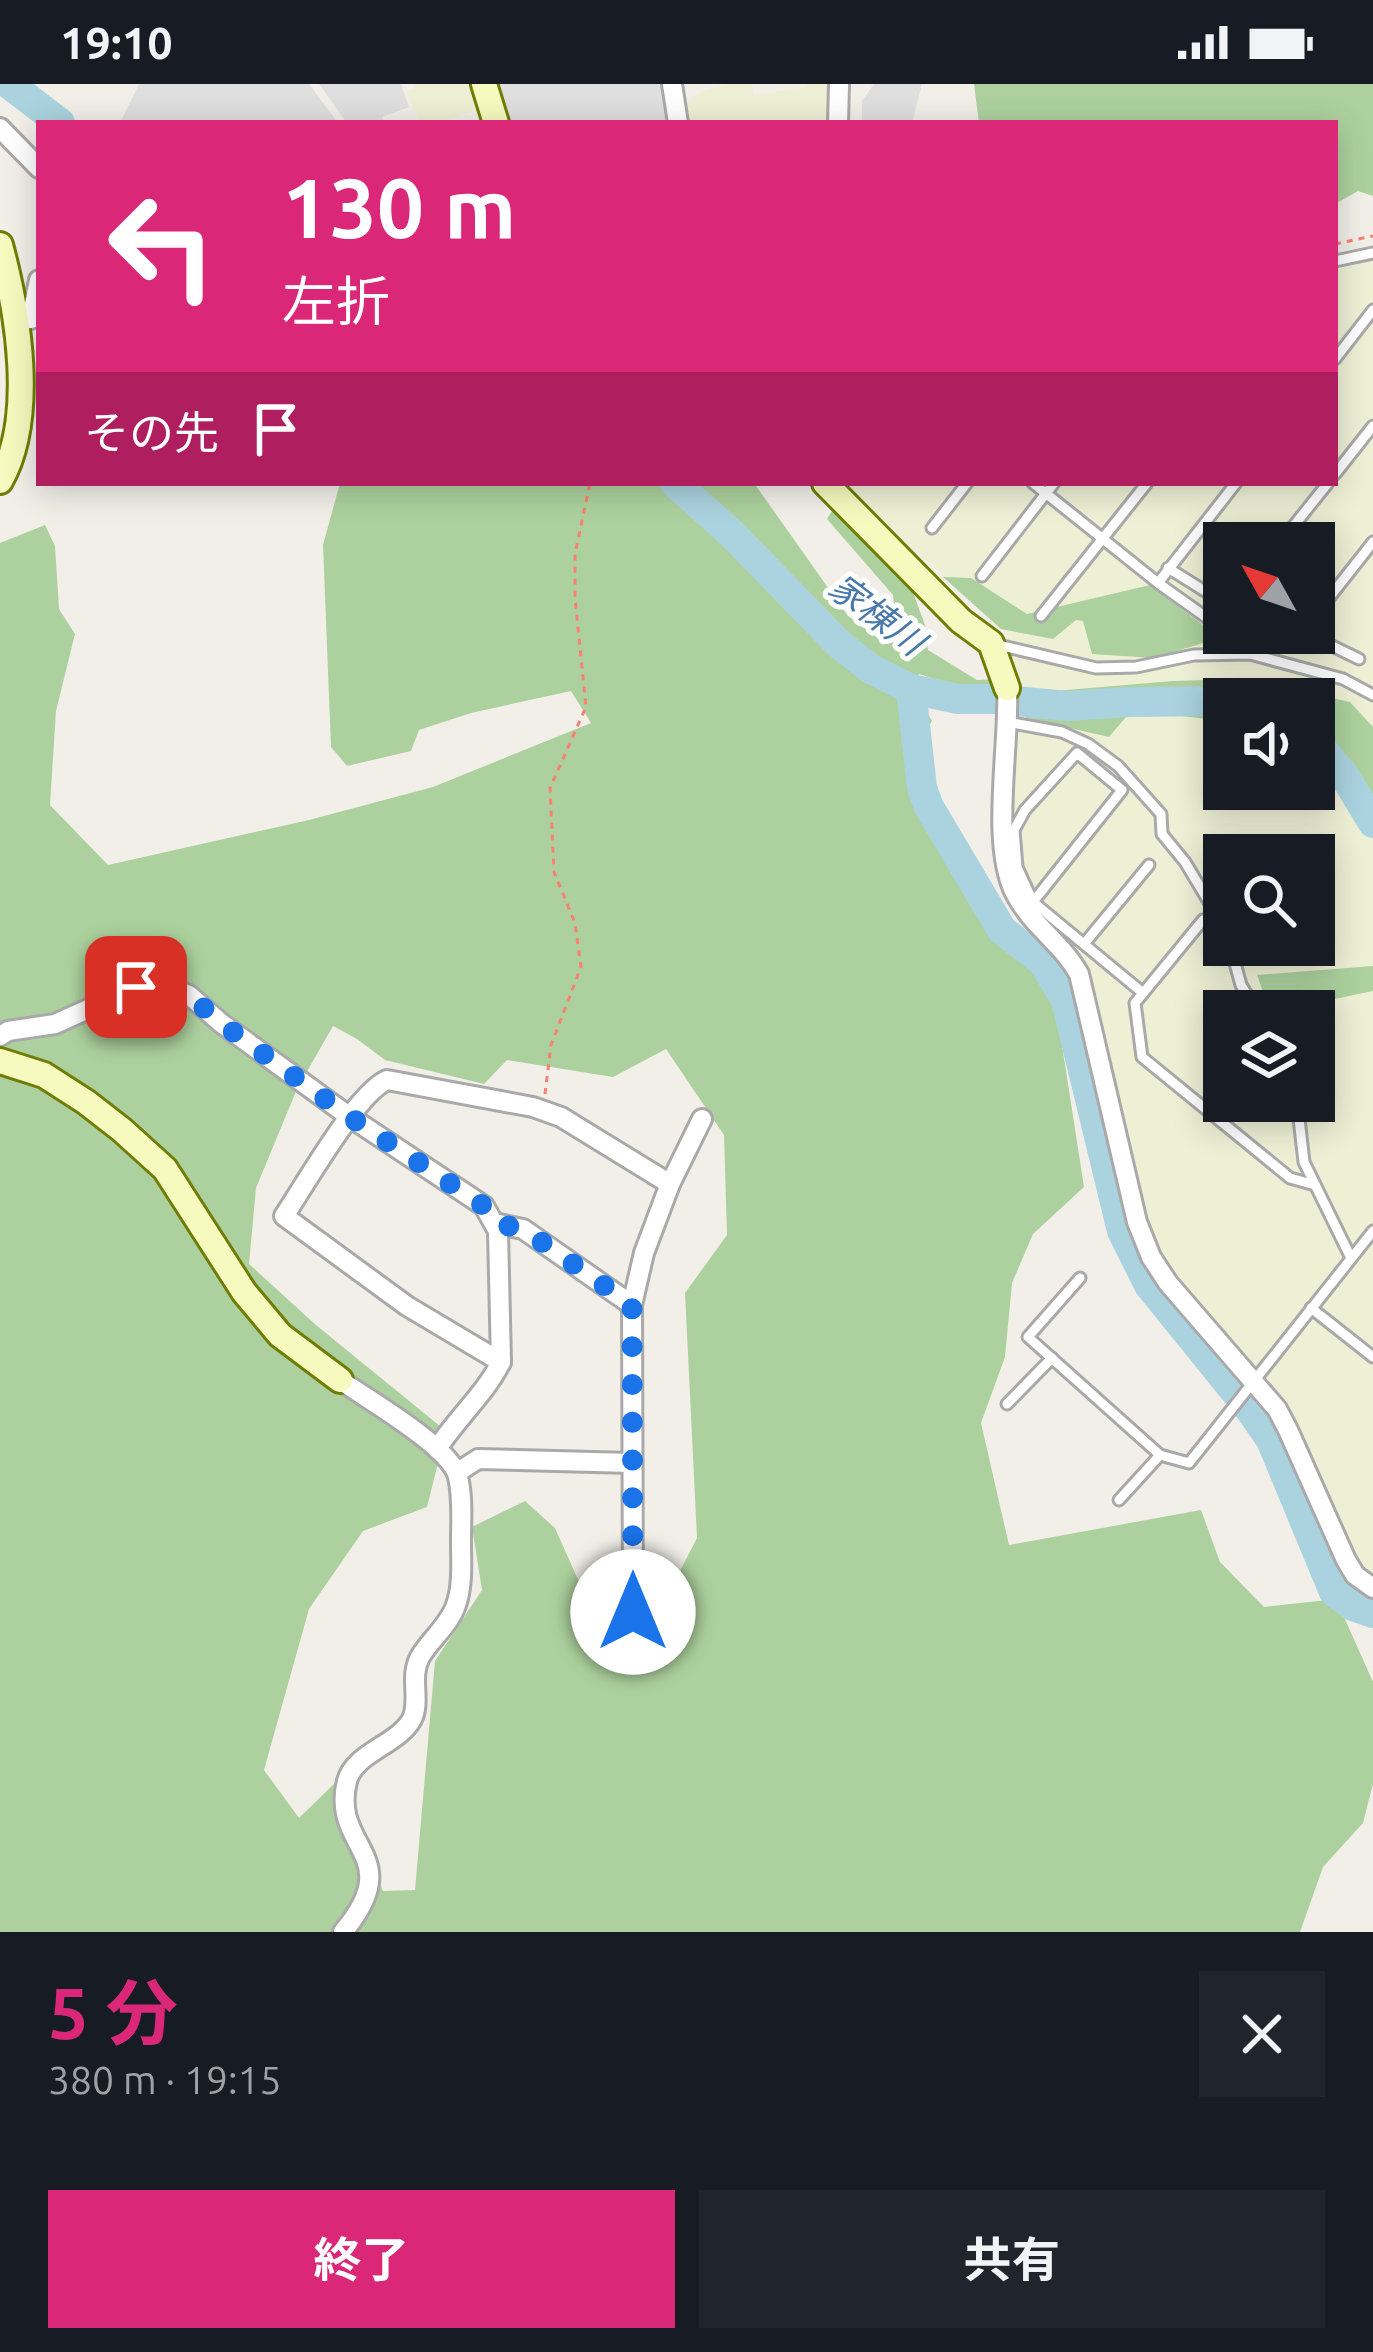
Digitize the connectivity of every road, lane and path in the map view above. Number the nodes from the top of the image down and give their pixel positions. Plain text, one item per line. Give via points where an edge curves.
1 (484, 84) edge
2 (671, 84) edge
3 (838, 84) edge
4 (495, 120) edge
5 (677, 120) edge
6 (838, 120) edge
7 (0, 128) edge
8 (36, 165) edge
9 (1373, 236) edge
10 (1338, 243) edge
11 (0, 245) edge
12 (1373, 253) edge
13 (1338, 260) edge
14 (36, 295) edge
15 (1373, 310) edge
16 (15, 320) junction
17 (1338, 354) edge
18 (1373, 426) edge
19 (1338, 470) edge
20 (0, 481) edge
21 (589, 486) edge
22 (827, 486) edge
23 (965, 486) edge
24 (1037, 486) edge
25 (1052, 486) edge
26 (1145, 486) edge
27 (1234, 486) edge
28 (1326, 486) edge
29 (1046, 494) junction
30 (1297, 522) edge
31 (932, 528) dead end
32 (1103, 540) junction
33 (1373, 542) edge
34 (1168, 568) junction
35 (982, 576) dead end
36 (1158, 584) junction
37 (1203, 590) edge
38 (1335, 590) edge
39 (1203, 615) edge
40 (1041, 616) dead end
41 (991, 643) junction
42 (1335, 647) edge
43 (1238, 654) edge
44 (1254, 654) edge
45 (1359, 659) dead end
46 (1371, 689) edge
47 (1007, 706) junction
48 (1149, 866) dead end
49 (1203, 892) edge
50 (1033, 902) junction
51 (1203, 920) dead end
52 (1084, 944) junction
53 (1143, 993) junction
54 (0, 1036) edge
55 (0, 1061) edge
56 (543, 1110) dead end
57 (350, 1117) junction
58 (702, 1119) dead end
59 (1299, 1122) edge
60 (670, 1184) junction
61 (1315, 1185) junction
62 (494, 1223) junction
63 (1373, 1231) edge
64 (1351, 1258) junction
65 (1080, 1278) dead end
66 (632, 1305) junction
67 (1311, 1309) junction
68 (1373, 1357) edge
69 (1052, 1358) junction
70 (501, 1362) junction
71 (340, 1381) joint
72 (1254, 1383) junction
73 (1007, 1405) dead end
74 (437, 1449) junction
75 (1160, 1455) junction
76 (632, 1463) junction
77 (458, 1472) junction
78 (1119, 1500) dead end
79 (1373, 1588) edge
80 (633, 1612) dead end
81 (343, 1932) edge

1 - 4 street
2 - 5 street
3 - 6 street
7 - 8 street
9 - 10 path
11 - 16 street
12 - 13 lane
14 - 16 street via 31,319
15 - 17 lane
16 - 20 street via 20,420
18 - 19 lane
21 - 56 path via 574,554 586,707 550,788 554,872 575,923 581,967 551,1045
22 - 41 street
23 - 31 lane
24 - 29 lane
25 - 29 lane
26 - 32 lane
27 - 34 lane
28 - 30 lane
29 - 32 lane
29 - 35 lane
32 - 36 lane
32 - 40 lane
33 - 38 lane
34 - 36 lane
34 - 37 lane
36 - 39 lane
41 - 43 lane via 1096,668
41 - 47 street
42 - 45 lane
44 - 46 lane
47 - 49 lane via 1118,766 1161,814 1162,834
47 - 72 street via 1004,860 1012,886 1078,974 1151,1257
48 - 52 lane
50 - 50 lane via 1122,790 1077,753 1015,830 1017,867
50 - 52 lane
51 - 53 lane
52 - 53 lane
53 - 61 lane via 1135,1003 1142,1057 1290,1178
54 - 57 street via 160,983 189,995
55 - 71 street via 72,1093 165,1169 244,1292 280,1335
57 - 60 street via 387,1080 533,1107
57 - 62 street via 484,1206
57 - 70 street via 284,1216 407,1306
58 - 60 street
59 - 61 lane
60 - 66 street
61 - 64 lane
62 - 66 street via 523,1229
62 - 70 street
63 - 64 lane
64 - 67 lane
65 - 69 lane via 1028,1337
66 - 76 street
67 - 68 lane
67 - 72 lane
69 - 73 lane
69 - 75 lane
70 - 74 street
71 - 74 street
72 - 75 lane via 1189,1463
72 - 79 street via 1288,1430 1346,1560
74 - 77 street
75 - 78 lane
76 - 77 street via 478,1459
76 - 80 street
77 - 81 street via 456,1607 415,1670 415,1715 347,1776 345,1803 370,1866 370,1889

